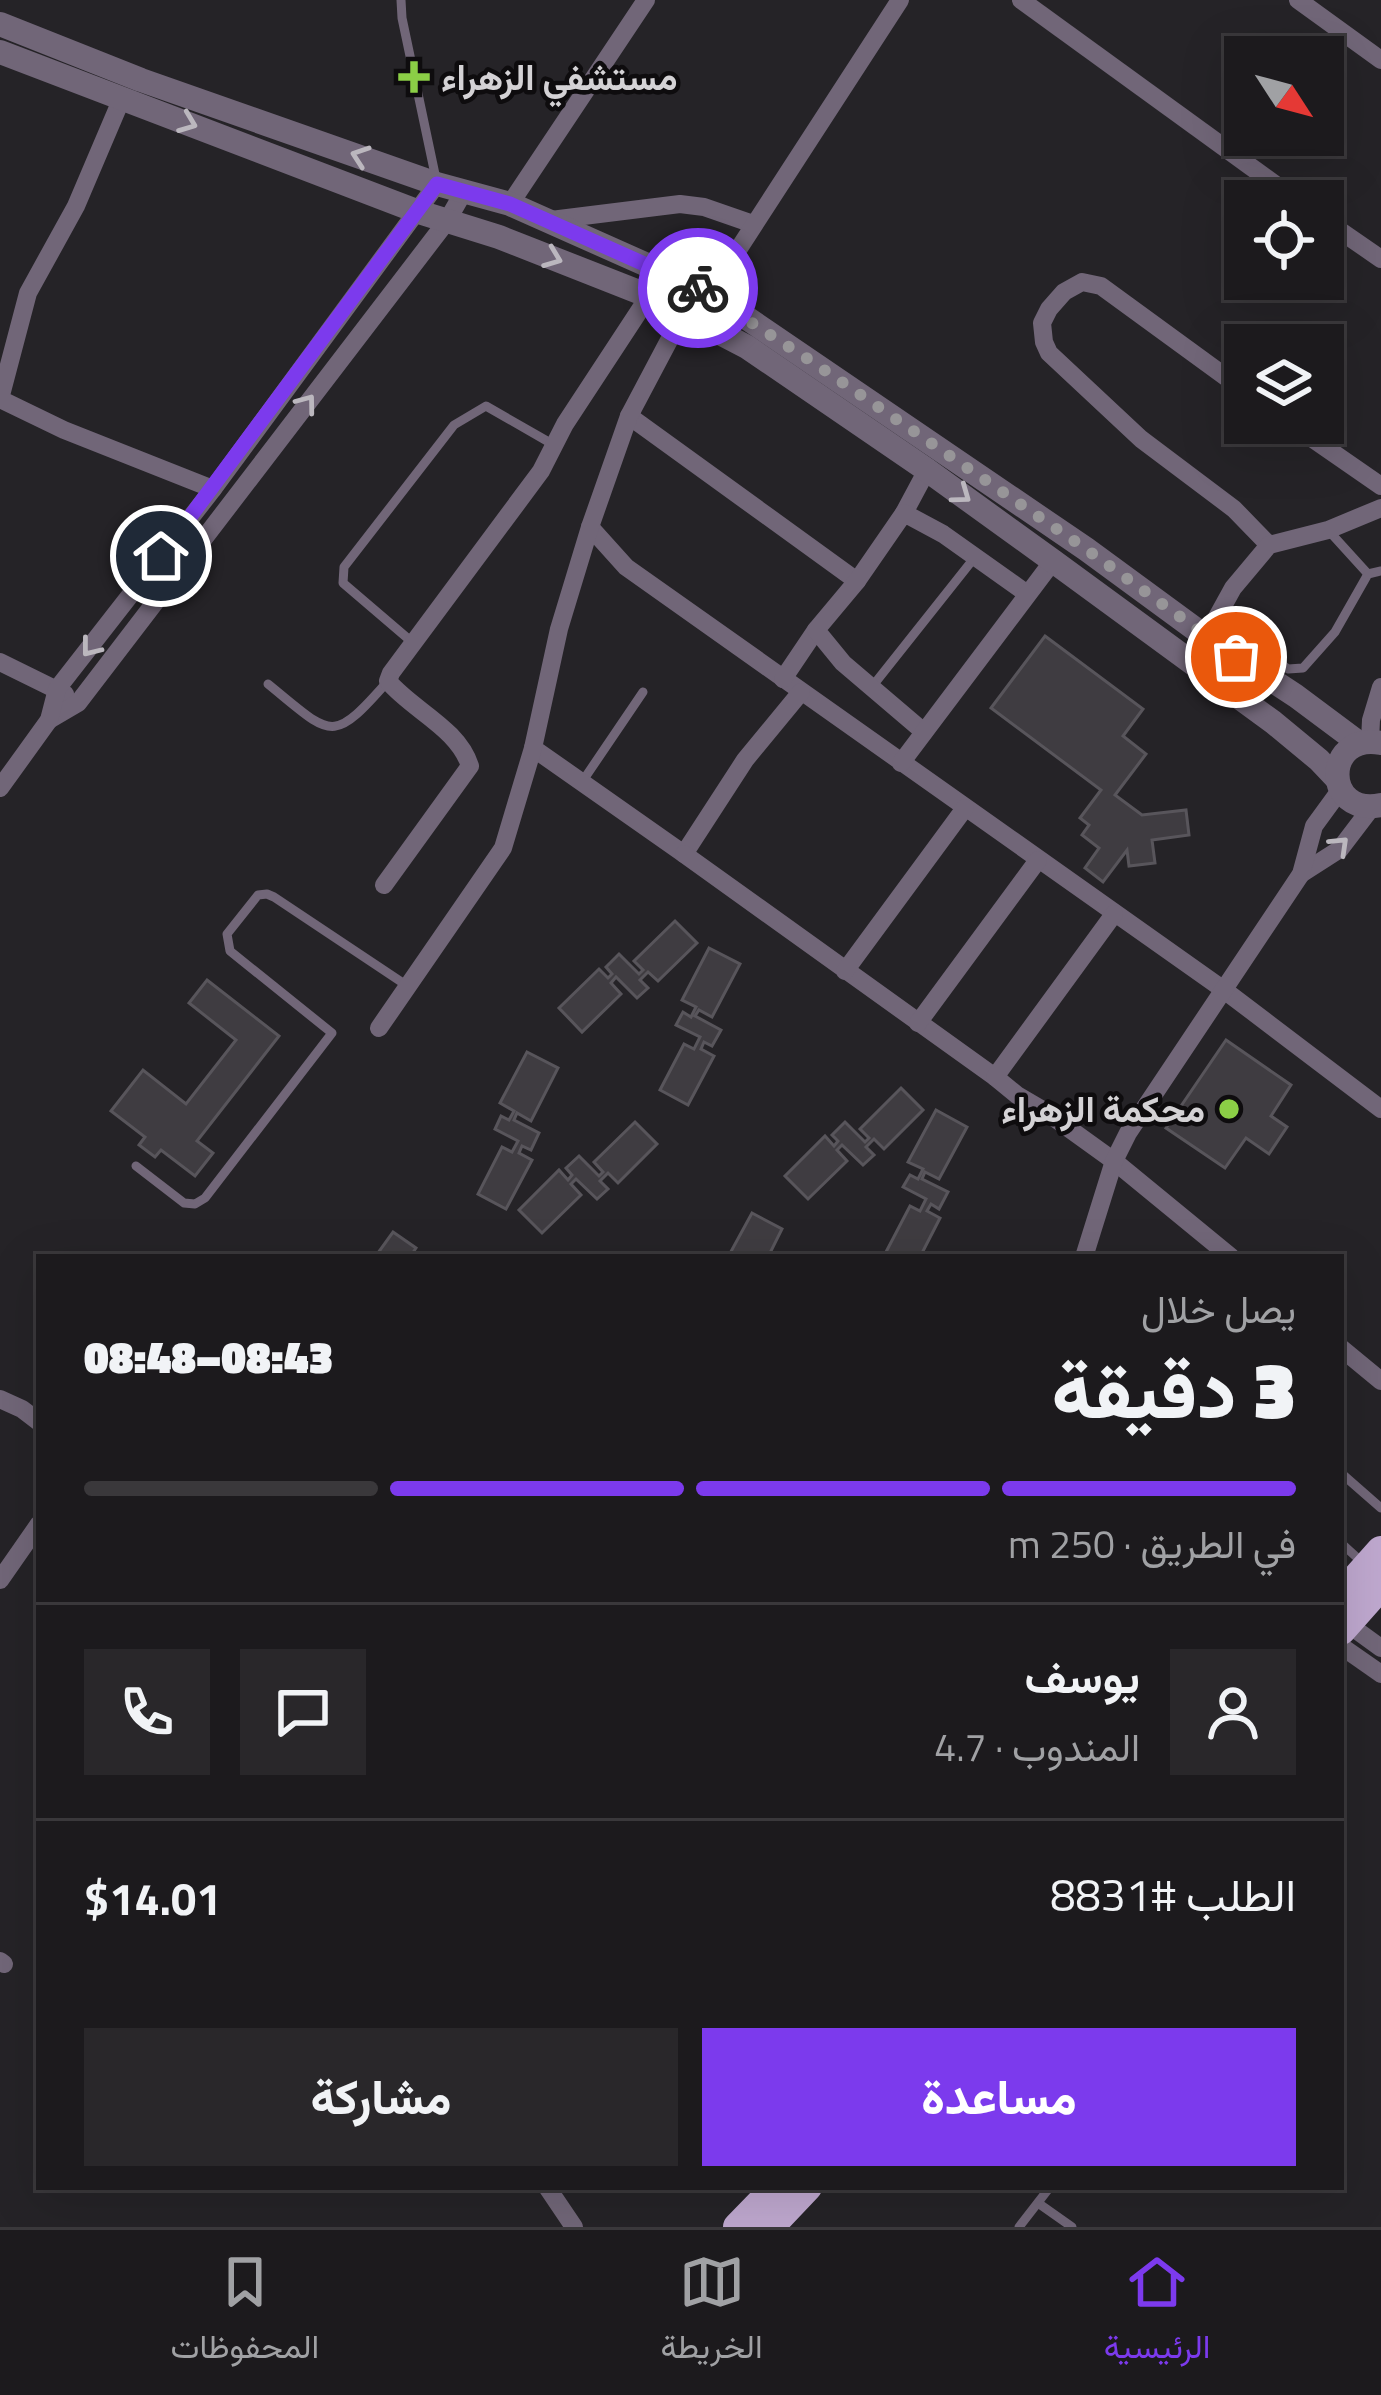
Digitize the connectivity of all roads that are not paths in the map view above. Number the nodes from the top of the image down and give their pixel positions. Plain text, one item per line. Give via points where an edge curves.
1 (401, 0) edge
2 (646, 0) edge
3 (900, 0) edge
4 (1021, 0) edge
5 (1298, 0) edge
6 (0, 24) edge
7 (0, 52) edge
8 (1381, 60) edge
9 (122, 98) junction
10 (1269, 180) edge
11 (437, 184) junction
12 (463, 193) junction
13 (510, 204) junction
14 (418, 212) junction
15 (447, 220) junction
16 (548, 221) junction
17 (753, 224) junction
18 (1344, 230) edge
19 (1377, 249) edge
20 (710, 293) junction
21 (649, 296) junction
22 (684, 312) junction
23 (1224, 376) edge
24 (629, 416) junction
25 (1320, 444) edge
26 (554, 445) junction
27 (927, 470) junction
28 (1381, 486) edge
29 (213, 489) junction
30 (1381, 508) edge
31 (904, 513) junction
32 (590, 527) junction
33 (1328, 530) junction
34 (1269, 545) junction
35 (975, 557) junction
36 (1053, 561) junction
37 (1381, 571) edge
38 (1367, 574) junction
39 (857, 581) junction
40 (1027, 592) junction
41 (1212, 627) junction
42 (816, 630) junction
43 (413, 643) junction
44 (0, 662) edge
45 (783, 679) junction
46 (388, 681) junction
47 (268, 683) dead end
48 (1381, 687) edge
49 (871, 688) junction
50 (58, 689) junction
51 (643, 692) dead end
52 (801, 692) junction
53 (78, 703) junction
54 (49, 720) junction
55 (924, 732) junction
56 (1370, 743) edge
57 (533, 748) junction
58 (901, 763) junction
59 (582, 782) junction
60 (1339, 784) junction
61 (0, 788) edge
62 (1378, 807) edge
63 (964, 808) junction
64 (684, 854) junction
65 (1038, 860) junction
66 (1300, 874) junction
67 (384, 885) dead end
68 (1114, 914) junction
69 (845, 971) junction
70 (407, 986) junction
71 (1224, 990) junction
72 (918, 1023) junction
73 (380, 1028) dead end
74 (994, 1077) junction
75 (1381, 1108) edge
76 (1114, 1161) junction
77 (136, 1166) dead end
78 (1085, 1254) edge
79 (1227, 1254) edge
80 (1344, 1350) edge
81 (1381, 1381) edge
82 (0, 1400) edge
83 (36, 1420) edge
84 (1344, 1476) edge
85 (1381, 1508) edge
86 (36, 1528) edge
87 (1344, 1545) edge
88 (1376, 1568) edge
89 (0, 1580) edge
90 (1344, 1620) edge
91 (1344, 1624) edge
92 (1344, 1626) edge
93 (1381, 1648) edge
94 (1381, 1674) edge
95 (549, 2190) edge
96 (774, 2190) edge
97 (804, 2190) edge
98 (1048, 2190) edge
99 (1038, 2203) junction
100 (574, 2227) edge
101 (738, 2227) edge
102 (769, 2227) edge
103 (1019, 2227) edge
104 (1072, 2227) edge

1 - 11 lane
2 - 13 street
3 - 17 street
4 - 10 street
5 - 8 street
11 -> 6 street
7 - 9 street
9 -> 14 street
9 - 29 street via 28,293 0,399
11 - 12 street
11 - 14 street
12 - 13 street
12 - 15 street
13 - 16 street
14 - 15 street
14 - 29 street
15 -> 21 street
53 -> 15 street
16 - 17 street via 680,204
16 - 20 street
17 - 20 street
18 - 19 street
20 - 41 street
21 - 22 street
21 - 26 street
22 - 24 street
22 - 27 street
23 - 34 street via 1101,286 1082,282 1064,292 1042,323 1049,353 1065,369
24 - 32 street
24 - 39 street
25 - 28 street
26 - 43 street
26 - 43 lane via 479,408 454,425 344,567 343,583
27 - 31 street
27 -> 36 street
29 -> 50 street
30 - 33 street
31 - 35 street
31 - 39 street
32 - 45 street via 626,567
32 - 57 street
33 - 34 street
33 - 38 lane
34 - 41 street
35 - 40 street
35 - 49 lane
36 - 40 street
36 - 60 street via 1273,722
37 - 38 lane
38 - 41 lane via 1335,632 1303,668 1288,669
39 - 42 street
40 - 55 street
41 - 56 street
42 - 45 street
42 - 49 street
43 - 46 street
44 - 50 street
45 - 52 street
46 - 47 lane via 333,728
46 - 67 street via 428,713 470,766
48 - 56 street
49 - 55 street
50 - 53 street
50 - 54 street
51 - 59 lane
52 - 58 street
52 - 64 street
53 - 54 street
54 - 61 street
55 - 58 street
56 - 60 street via 1342,757
57 - 59 street
57 - 70 street via 503,848
58 - 63 street
59 - 64 street
60 - 62 street via 1350,801
60 - 66 street via 1314,826
66 -> 62 street via 1340,850
63 - 65 street
63 - 69 street
64 - 69 street
65 - 68 street
65 - 72 street
66 - 71 street
68 - 71 street
68 - 74 street
69 - 72 street
70 - 73 street
70 - 77 lane via 274,897 258,895 227,934 230,951 332,1033 206,1198 184,1203
71 - 75 street
71 - 76 street
72 - 74 street
74 - 76 street
76 - 78 street
76 - 79 street
80 - 81 street
82 - 83 street
84 - 85 lane
86 - 89 street
87 - 88 lane
88 - 90 main road
91 - 93 street
92 - 94 street
95 - 100 street
96 - 101 main road
97 - 102 main road
98 - 99 lane
99 - 103 lane
99 - 104 lane

